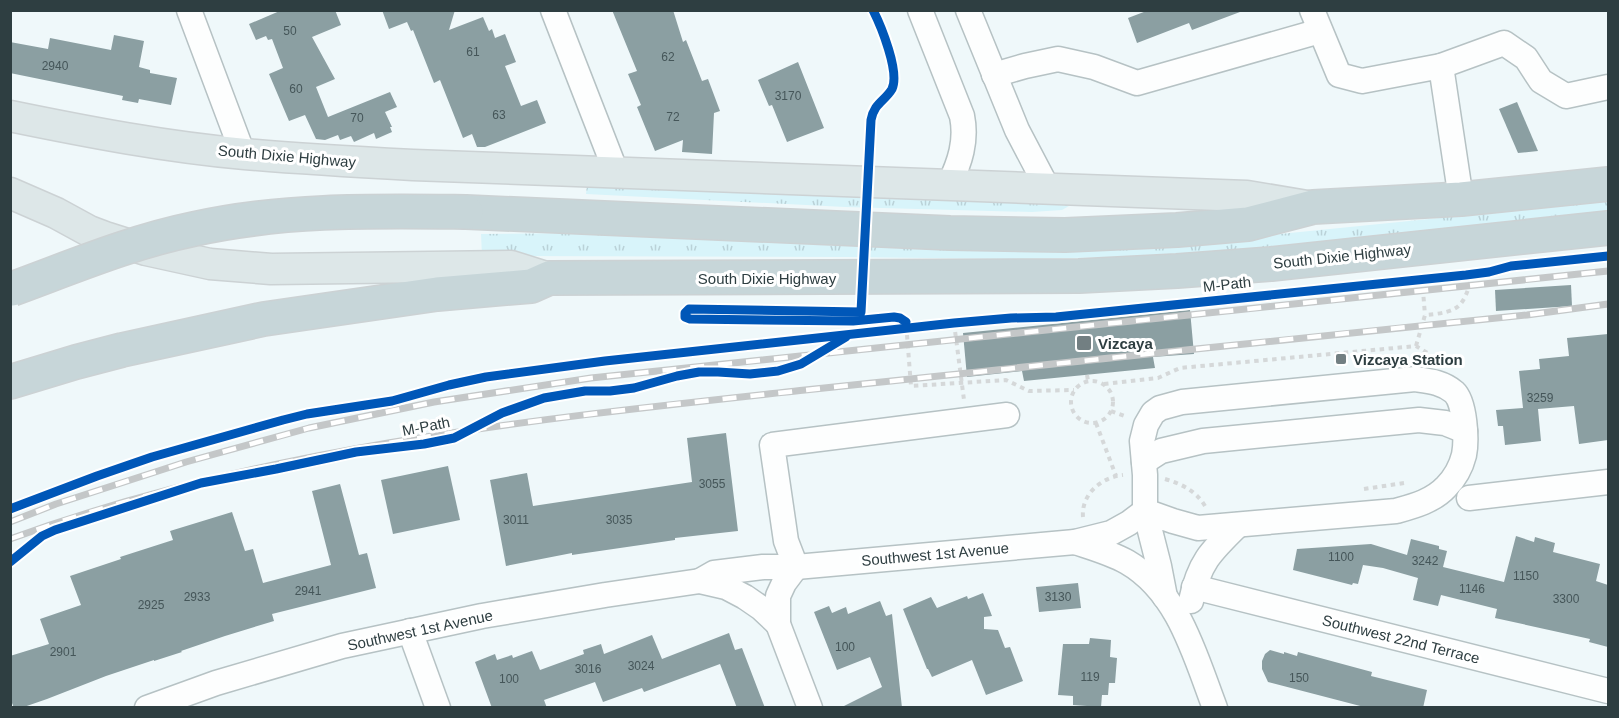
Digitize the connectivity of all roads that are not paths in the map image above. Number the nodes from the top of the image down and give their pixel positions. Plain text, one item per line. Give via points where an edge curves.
1 (189, 10) edge
2 (553, 10) edge
3 (921, 10) edge
4 (968, 10) edge
5 (1316, 21) edge
6 (1441, 66) junction
7 (994, 75) junction
8 (1608, 87) edge
9 (10, 116) edge
10 (243, 154) junction
11 (616, 172) junction
12 (1608, 184) edge
13 (949, 185) junction
14 (1048, 189) junction
15 (10, 193) edge
16 (1461, 199) junction
17 (1313, 207) junction
18 (10, 213) edge
19 (1608, 228) edge
20 (89, 231) junction
21 (549, 278) junction
22 (11, 290) edge
23 (10, 382) edge
24 (1007, 415) dead end
25 (1465, 431) junction
26 (1135, 468) junction
27 (1608, 482) edge
28 (1469, 498) dead end
29 (1145, 511) junction
30 (1238, 525) junction
31 (1075, 542) junction
32 (796, 567) junction
33 (700, 581) junction
34 (1194, 588) junction
35 (1165, 597) junction
36 (778, 624) junction
37 (1185, 630) junction
38 (410, 631) junction
39 (1608, 691) edge
40 (147, 708) edge
41 (438, 708) edge
42 (810, 708) edge
43 (1215, 708) edge

1 - 10 street
2 - 11 street
3 - 13 street via 964,125 963,150
4 - 7 street
5 - 6 street via 1339,75 1362,81
5 - 7 street via 1137,83 1058,59
6 - 8 street via 1504,43 1526,58 1541,81 1566,96
6 - 16 street
7 - 14 street
9 - 10 main road, South Dixie Highway
10 - 11 main road, South Dixie Highway
11 - 13 main road, South Dixie Highway
12 - 16 highway, South Dixie Highway
13 - 14 main road, South Dixie Highway
14 - 17 main road, South Dixie Highway via 1247,196
15 - 20 main road, South Dixie Highway
16 - 17 highway, South Dixie Highway
17 - 22 highway, bridge via 1248,224 1065,235 466,212 328,212 193,229 128,247
18 - 20 main road
19 - 21 highway, South Dixie Highway via 1271,264 1079,276
20 - 21 main road, South Dixie Highway via 156,252 242,268 511,266
21 - 23 highway via 531,286 437,294 264,319 122,350
24 - 32 street via 772,445 786,541
25 - 26 street via 1445,423 1419,420 1226,438 1170,448
25 - 26 street via 1463,411 1455,393 1437,382 1414,380 1194,400 1170,404 1153,413
25 - 30 street via 1465,453 1455,476 1446,488 1418,505 1396,511
26 - 29 street
27 - 28 street
29 - 30 street via 1198,528
29 - 31 street, Southwest 1st Avenue via 1111,533
29 - 35 street
30 - 34 street via 1203,563
31 - 32 street, Southwest 1st Avenue
31 - 35 street, Southwest 1st Avenue via 1128,563
32 - 33 street, Southwest 1st Avenue via 714,573
32 - 36 street via 778,596
33 - 36 street, Southwest 1st Avenue via 726,587 745,597
33 - 38 street, Southwest 1st Avenue
34 - 37 street
34 - 39 street, Southwest 22nd Terrace
35 - 37 street
36 - 42 street
37 - 43 street
38 - 40 street, Southwest 1st Avenue via 289,661
38 - 41 street

